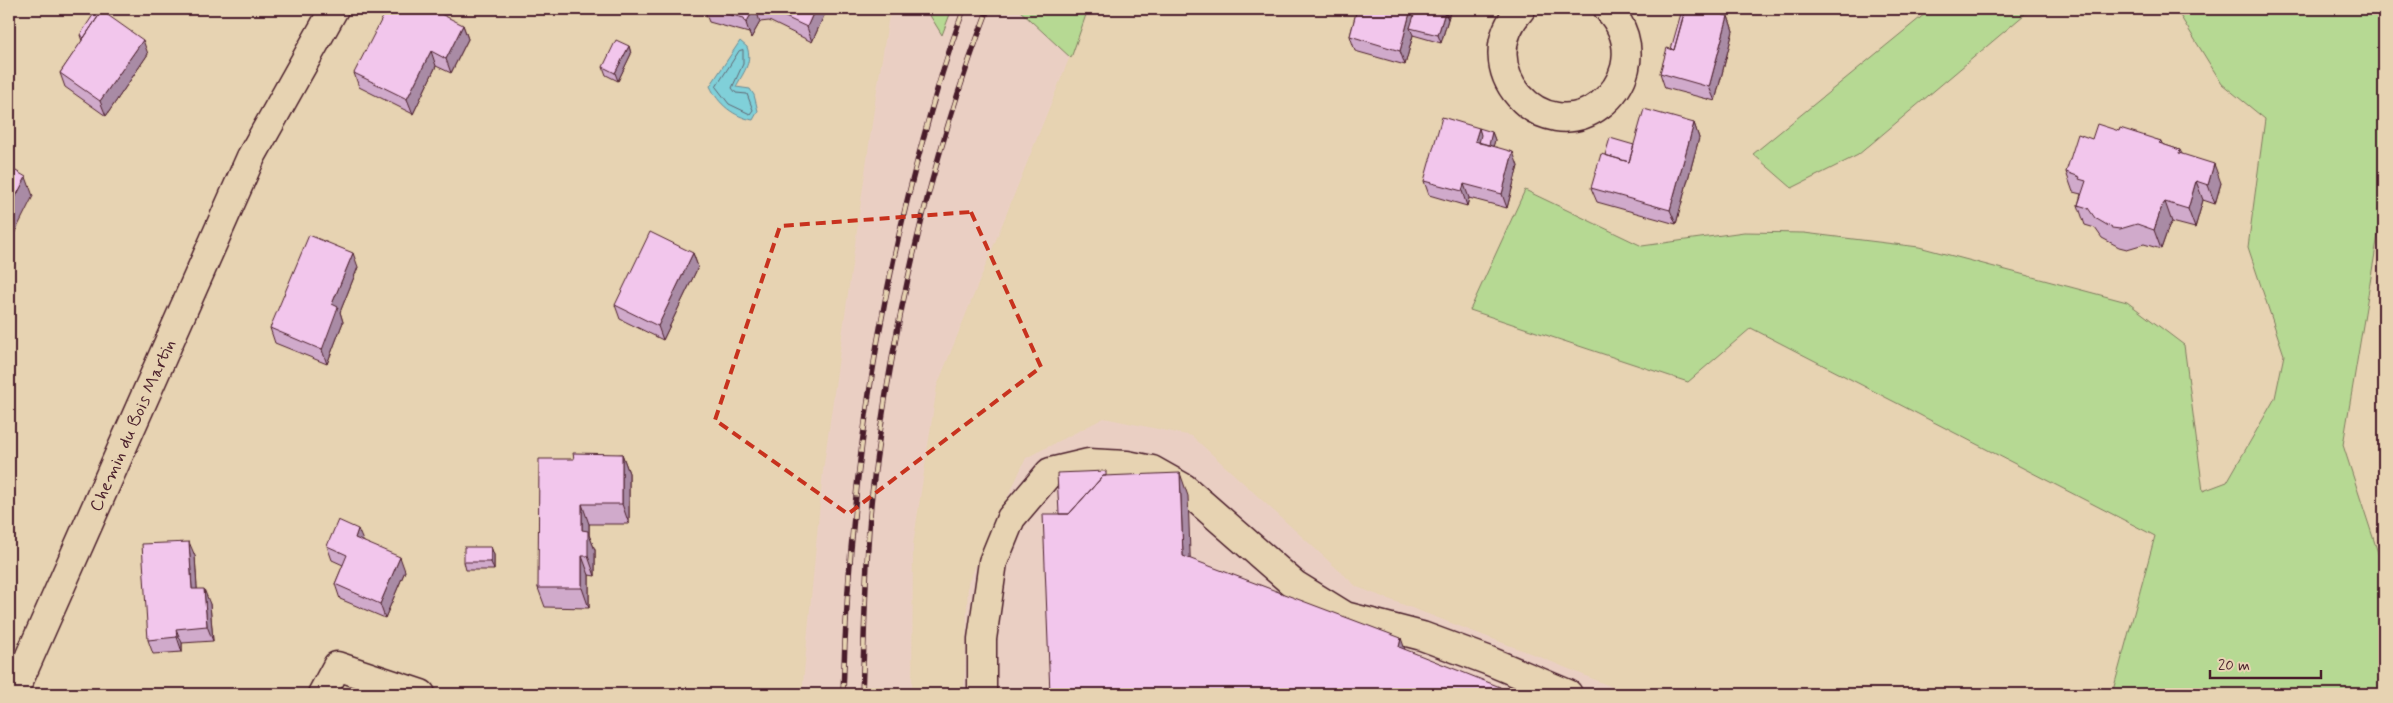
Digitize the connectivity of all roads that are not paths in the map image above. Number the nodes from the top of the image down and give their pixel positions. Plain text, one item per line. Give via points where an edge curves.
1 (334, 9) edge
2 (1521, 9) edge
3 (1608, 9) edge
4 (14, 694) edge
5 (322, 694) edge
6 (421, 694) edge
7 (982, 694) edge
8 (1568, 694) edge

1 - 4 street, Chemin du Bois Martin via 251,157
2 - 3 street via 1511,19 1504,38 1502,59 1507,79 1518,96 1534,109 1554,116 1574,116 1594,109 1611,96 1623,79 1627,58 1625,38 1617,18
5 - 6 street via 337,666
7 - 8 street via 982,639 993,562 1011,518 1050,472 1088,463 1152,470 1184,488 1295,585 1345,616 1422,636

